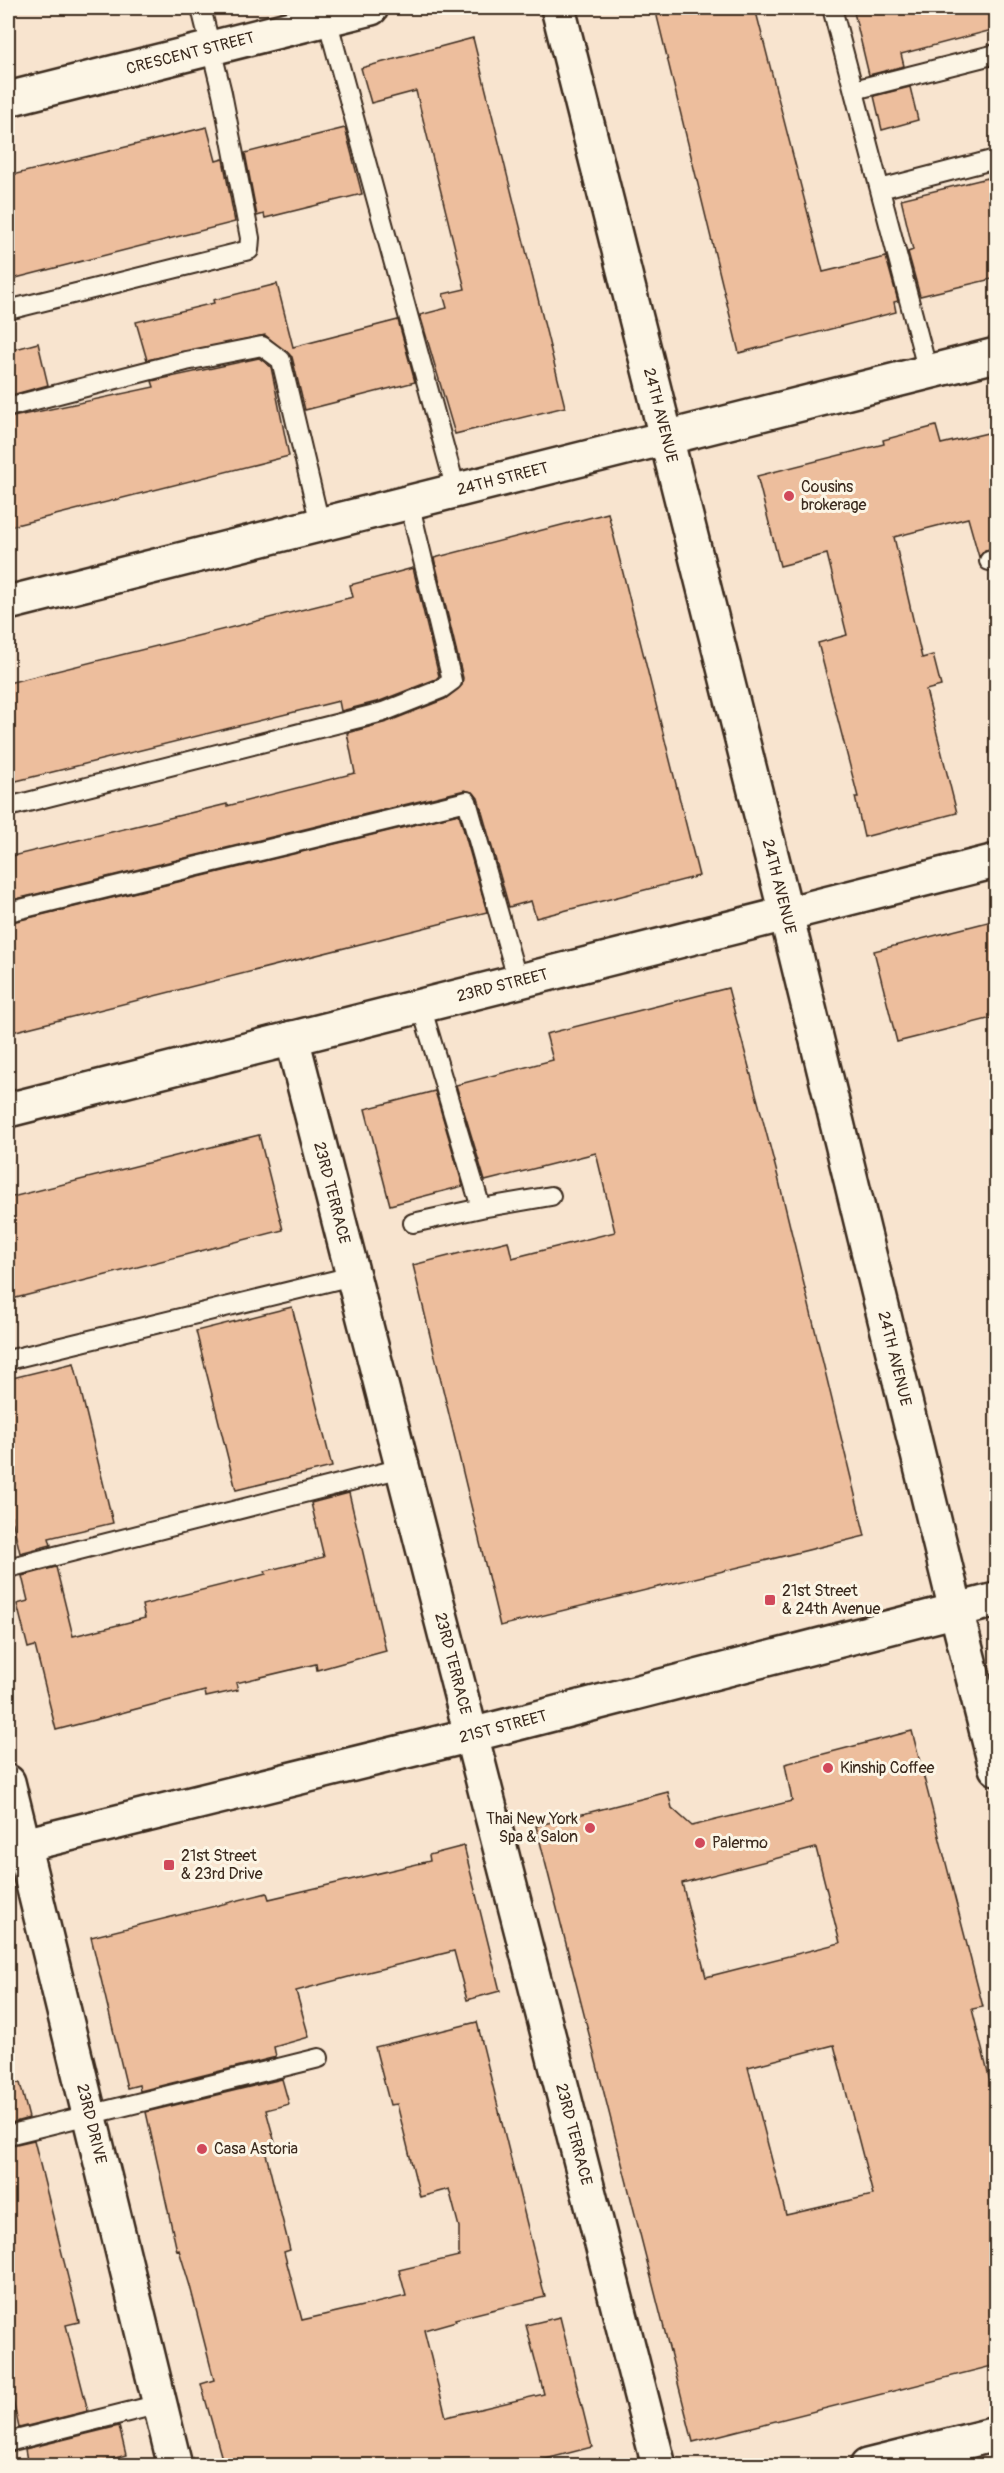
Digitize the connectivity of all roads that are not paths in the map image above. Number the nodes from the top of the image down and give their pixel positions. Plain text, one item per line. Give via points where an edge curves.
1 (201, 8) edge
2 (371, 8) edge
3 (558, 8) edge
4 (832, 8) edge
5 (327, 19) junction
6 (211, 48) junction
7 (996, 54) edge
8 (854, 90) junction
9 (8, 99) edge
10 (996, 159) edge
11 (880, 189) junction
12 (8, 309) edge
13 (996, 355) edge
14 (928, 372) junction
15 (8, 407) edge
16 (666, 436) junction
17 (456, 490) junction
18 (409, 502) junction
19 (320, 524) junction
20 (8, 603) edge
21 (8, 807) edge
22 (996, 861) edge
23 (8, 912) edge
24 (786, 914) junction
25 (518, 982) junction
26 (421, 1006) junction
27 (292, 1038) junction
28 (8, 1110) edge
29 (551, 1196) dead end
30 (481, 1208) junction
31 (413, 1223) dead end
32 (352, 1276) junction
33 (8, 1360) edge
34 (402, 1468) junction
35 (8, 1568) edge
36 (996, 1600) edge
37 (956, 1610) junction
38 (471, 1735) junction
39 (996, 1768) edge
40 (8, 1782) edge
41 (15, 1847) edge
42 (319, 2058) dead end
43 (89, 2115) junction
44 (8, 2135) edge
45 (160, 2404) junction
46 (996, 2434) edge
47 (8, 2442) edge
48 (176, 2466) edge
49 (659, 2466) edge
50 (867, 2466) edge

1 - 6 lane
2 - 5 street, CRESCENT STREET
3 - 16 street, 24TH AVENUE
4 - 8 lane
5 - 6 street, CRESCENT STREET
5 - 17 lane
6 - 9 street, CRESCENT STREET
6 - 12 lane via 250,238 249,250
7 - 8 lane
8 - 11 lane
10 - 11 lane
11 - 14 lane
13 - 14 street, 24TH STREET
14 - 16 street, 24TH STREET
15 - 19 lane via 186,361 262,346 281,360
16 - 17 street, 24TH STREET
16 - 24 street, 24TH AVENUE
17 - 18 street, 24TH STREET
18 - 19 street, 24TH STREET
18 - 21 lane via 452,681 383,712
19 - 20 street, 24TH STREET
22 - 24 street, 23RD STREET
23 - 25 lane via 467,801
24 - 25 street, 23RD STREET
24 - 37 street, 24TH AVENUE
25 - 26 street, 23RD STREET
26 - 27 street, 23RD STREET
26 - 30 lane
27 - 28 street, 23RD STREET
27 - 32 street, 23RD TERRACE
29 - 30 lane
30 - 31 lane
32 - 33 lane
32 - 34 street, 23RD TERRACE
34 - 35 lane
34 - 38 street, 23RD TERRACE
36 - 37 street, 21ST STREET
37 - 38 street, 21ST STREET
37 - 39 street, 24TH AVENUE
38 - 41 street, 21ST STREET
38 - 49 street, 23RD TERRACE
40 - 41 street, 23RD DRIVE
41 - 43 street, 23RD DRIVE
42 - 43 lane
43 - 44 lane
43 - 45 street, 23RD DRIVE
45 - 47 lane
45 - 48 street, 23RD DRIVE
46 - 50 street

